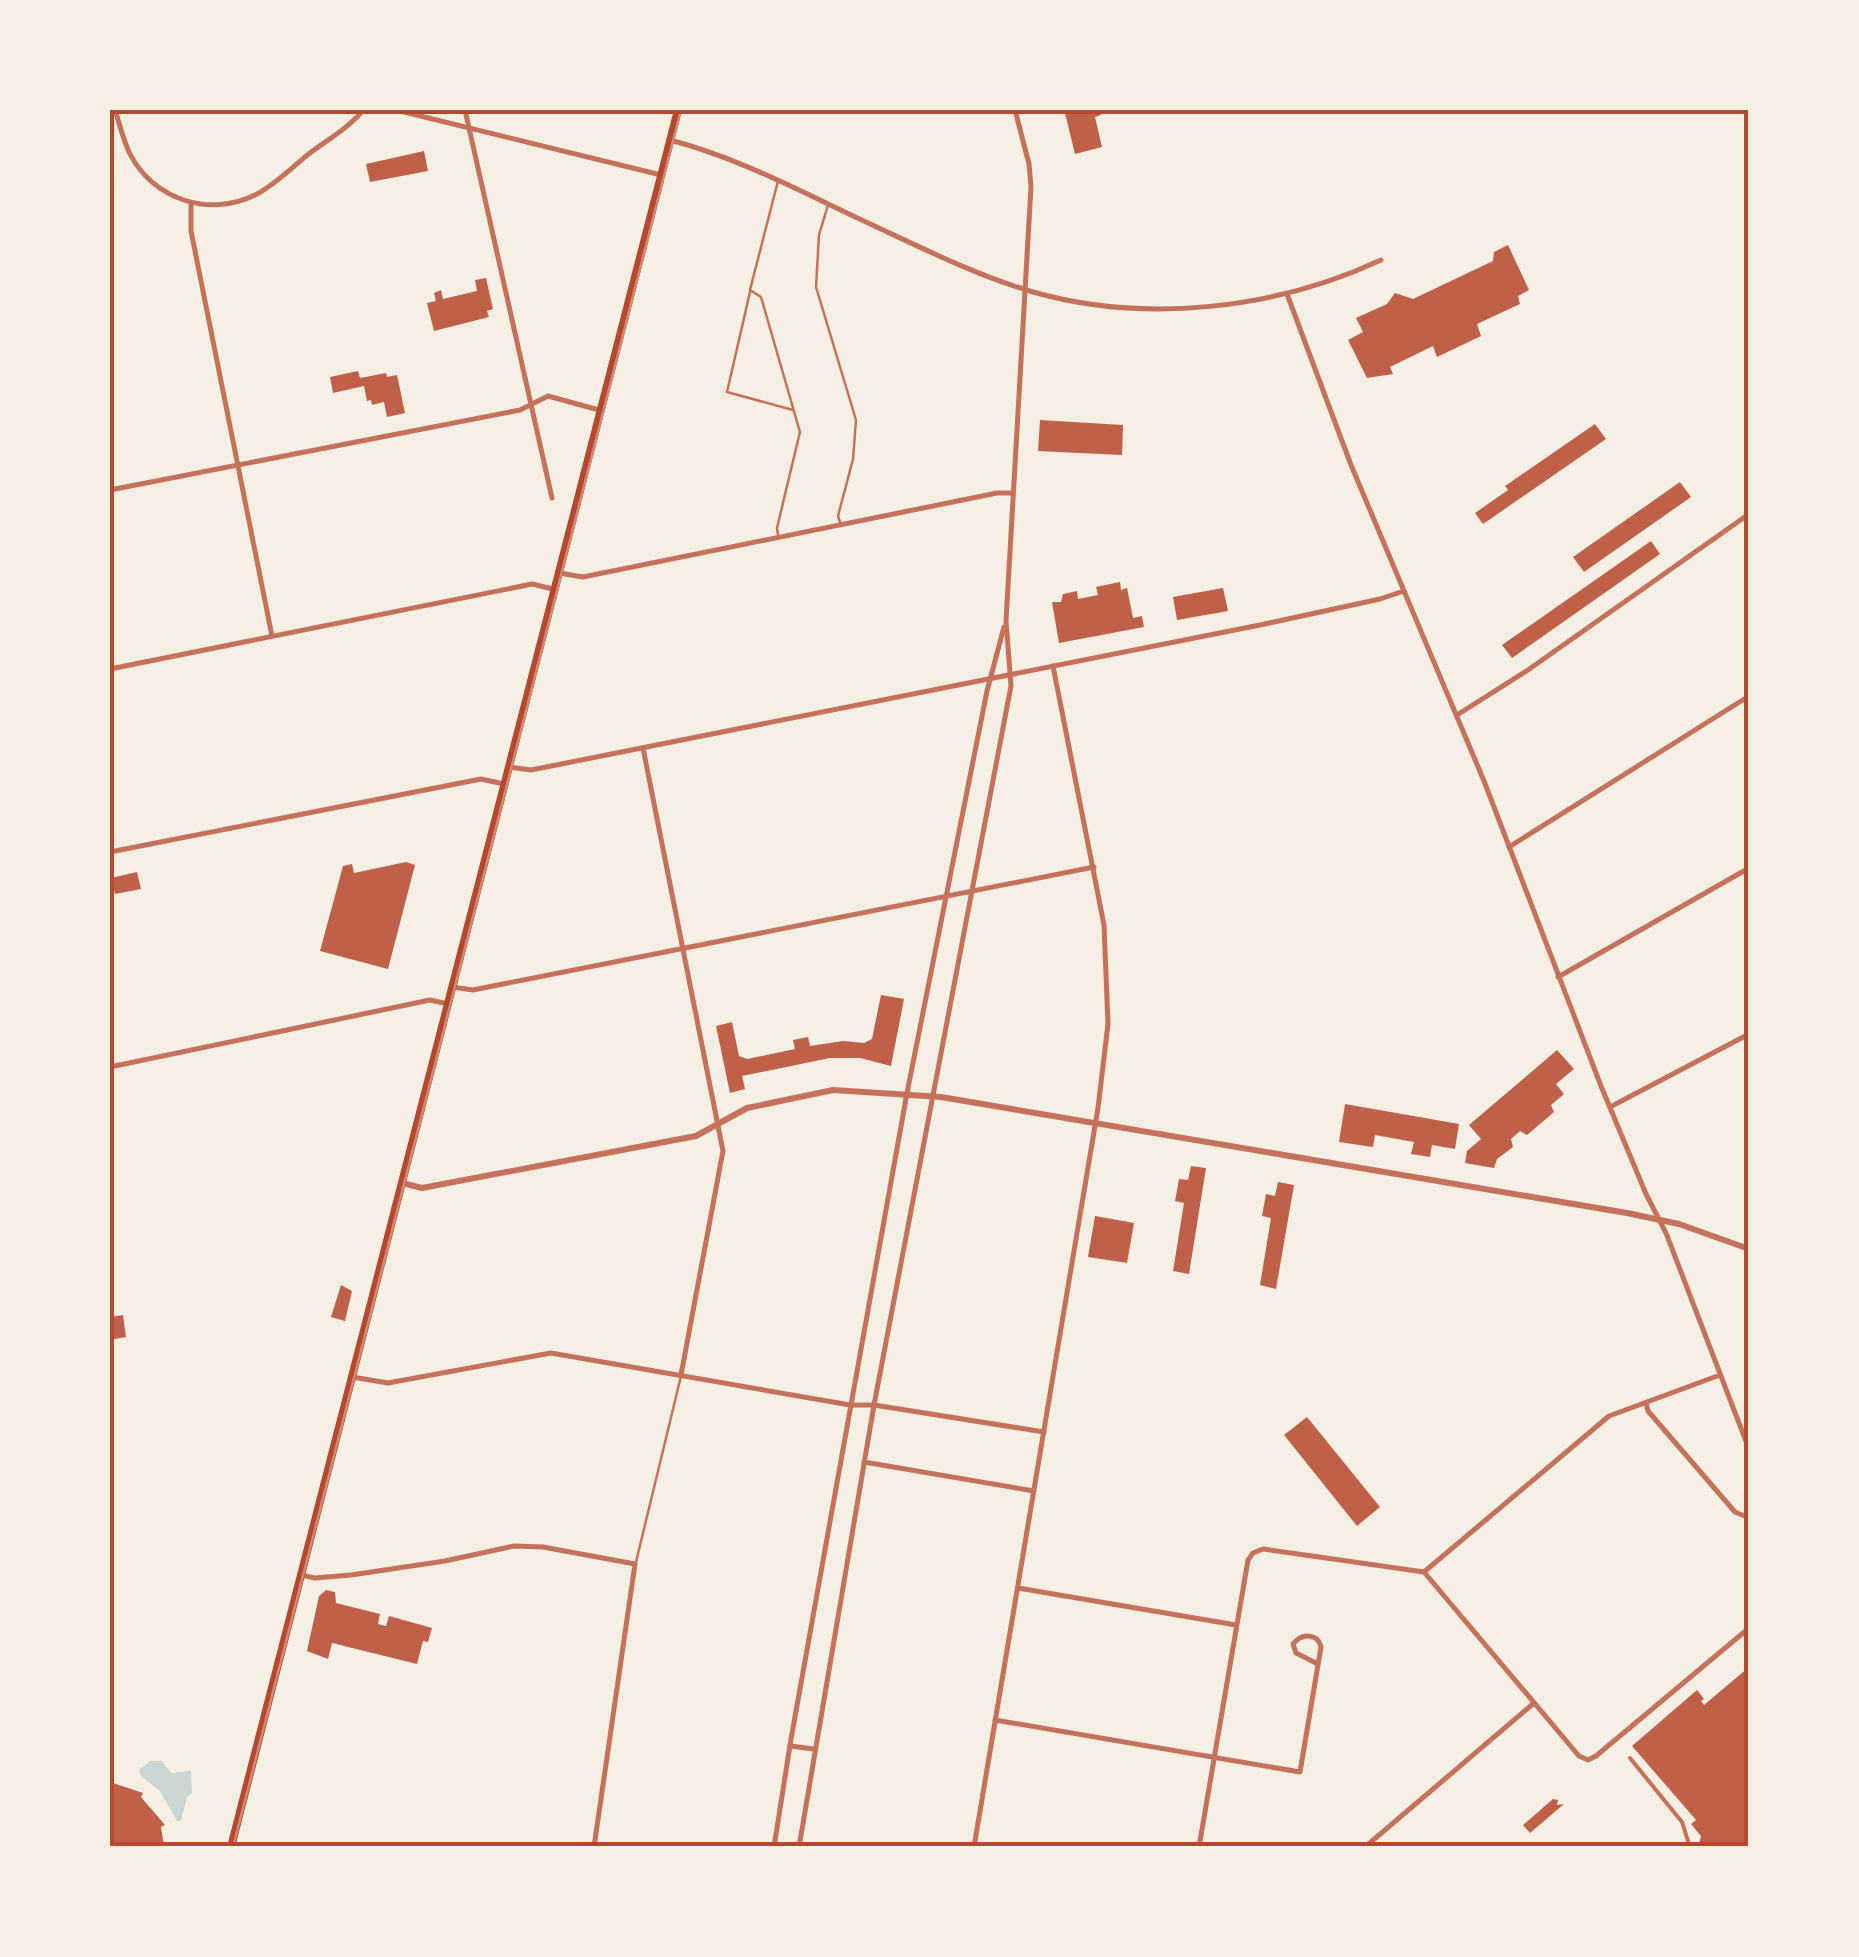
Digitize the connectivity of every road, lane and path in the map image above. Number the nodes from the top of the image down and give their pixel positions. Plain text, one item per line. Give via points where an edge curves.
1 (115, 110) edge
2 (363, 110) edge
3 (396, 110) edge
4 (465, 110) edge
5 (678, 110) edge
6 (1015, 110) edge
7 (469, 127) junction
8 (670, 140) junction
9 (661, 175) junction
10 (778, 180) junction
11 (191, 203) junction
12 (828, 204) junction
13 (1381, 260) dead end
14 (1024, 289) junction
15 (750, 290) junction
16 (1286, 294) junction
17 (532, 404) junction
18 (600, 410) junction
19 (794, 410) junction
20 (236, 464) junction
21 (110, 490) edge
22 (1012, 493) junction
23 (552, 498) dead end
24 (1749, 514) edge
25 (840, 524) junction
26 (778, 536) junction
27 (558, 572) junction
28 (554, 589) junction
29 (1404, 590) junction
30 (1006, 621) junction
31 (272, 636) junction
32 (1053, 666) junction
33 (110, 670) edge
34 (1012, 675) junction
35 (990, 679) junction
36 (1749, 696) edge
37 (1457, 715) junction
38 (643, 748) junction
39 (509, 767) junction
40 (504, 784) junction
41 (1509, 847) junction
42 (110, 852) edge
43 (1094, 867) junction
44 (1749, 868) edge
45 (972, 891) junction
46 (948, 895) junction
47 (683, 949) junction
48 (1558, 977) junction
49 (452, 987) junction
50 (448, 1004) junction
51 (1749, 1034) edge
52 (110, 1068) edge
53 (907, 1093) junction
54 (933, 1096) junction
55 (1610, 1107) junction
56 (1096, 1121) junction
57 (717, 1124) junction
58 (402, 1183) junction
59 (1659, 1220) junction
60 (1749, 1249) edge
61 (1720, 1375) junction
62 (681, 1376) junction
63 (352, 1377) junction
64 (1646, 1403) junction
65 (850, 1405) junction
66 (874, 1405) junction
67 (1044, 1432) junction
68 (1749, 1449) edge
69 (864, 1462) junction
70 (1034, 1491) junction
71 (1749, 1518) edge
72 (636, 1564) junction
73 (1424, 1572) junction
74 (301, 1575) junction
75 (1018, 1588) junction
76 (1236, 1624) junction
77 (1749, 1628) edge
78 (1318, 1664) junction
79 (1534, 1702) junction
80 (995, 1720) junction
81 (790, 1746) junction
82 (814, 1749) junction
83 (1214, 1756) junction
84 (1630, 1758) dead end
85 (231, 1847) edge
86 (594, 1847) edge
87 (774, 1847) edge
88 (799, 1847) edge
89 (974, 1847) edge
90 (1199, 1847) edge
91 (1365, 1847) edge
92 (1690, 1847) edge

1 - 11 street via 136,165 163,191
2 - 11 street via 258,194 225,204
3 - 7 street
4 - 7 street
5 - 8 main road
6 - 14 street via 1030,180
7 - 9 street
7 - 17 street
8 - 9 main road
8 - 10 street
9 - 18 main road
10 - 12 street
10 - 15 lane
11 - 20 street
12 - 14 street
12 - 25 lane via 816,287 857,436
13 - 16 street
14 - 16 street via 1083,303 1158,307
14 - 22 street
15 - 19 lane via 760,296
15 - 19 lane via 727,392
16 - 29 street
17 - 18 street via 548,396
17 - 20 street
17 - 23 street
18 - 27 main road
19 - 26 lane via 800,432
20 - 21 street
20 - 31 street
22 - 25 street
22 - 30 street
24 - 37 street
25 - 26 street
26 - 27 street via 583,577
27 - 28 main road
28 - 31 street via 532,584
28 - 39 main road
29 - 32 street
29 - 37 street
30 - 34 street
30 - 35 street
31 - 33 street
32 - 34 street
32 - 43 street
34 - 35 street
34 - 45 street
35 - 38 street
35 - 46 street
36 - 41 street
37 - 41 street
38 - 39 street via 531,770
38 - 47 street
39 - 40 main road
40 - 42 street via 481,779
40 - 49 main road
41 - 48 street
43 - 45 street
43 - 56 street via 1108,984
44 - 48 street
45 - 46 street
45 - 54 street
46 - 47 street
46 - 53 street
47 - 49 street via 473,990
47 - 57 street
48 - 55 street
49 - 50 main road
50 - 52 street via 430,1000
50 - 58 main road
51 - 55 street
53 - 54 street
53 - 57 street via 833,1090 746,1108
53 - 65 street
54 - 56 street
54 - 66 street
55 - 59 street
56 - 59 street
56 - 67 street
57 - 58 street via 696,1136 426,1188
57 - 62 street via 722,1164
58 - 63 main road
59 - 60 street
59 - 61 street
61 - 64 street
61 - 68 street
62 - 63 street via 551,1353 388,1384
62 - 65 street
62 - 72 lane
63 - 74 main road
64 - 71 street via 1735,1512
64 - 73 street via 1609,1416
65 - 66 street
65 - 81 street
66 - 67 street
66 - 69 street
67 - 70 street
69 - 70 street
69 - 82 street
70 - 75 street
72 - 74 street via 527,1546 350,1575
72 - 86 street
73 - 76 street via 1258,1550 1248,1560
73 - 79 street
74 - 85 main road
75 - 76 street
75 - 80 street
76 - 83 street
77 - 79 street via 1588,1760
78 - 78 street via 1296,1653 1297,1639 1319,1642
78 - 83 street via 1300,1772
79 - 91 street
80 - 83 street
80 - 89 street
81 - 82 street
81 - 87 street
82 - 88 street
83 - 90 street
84 - 92 street via 1682,1822

